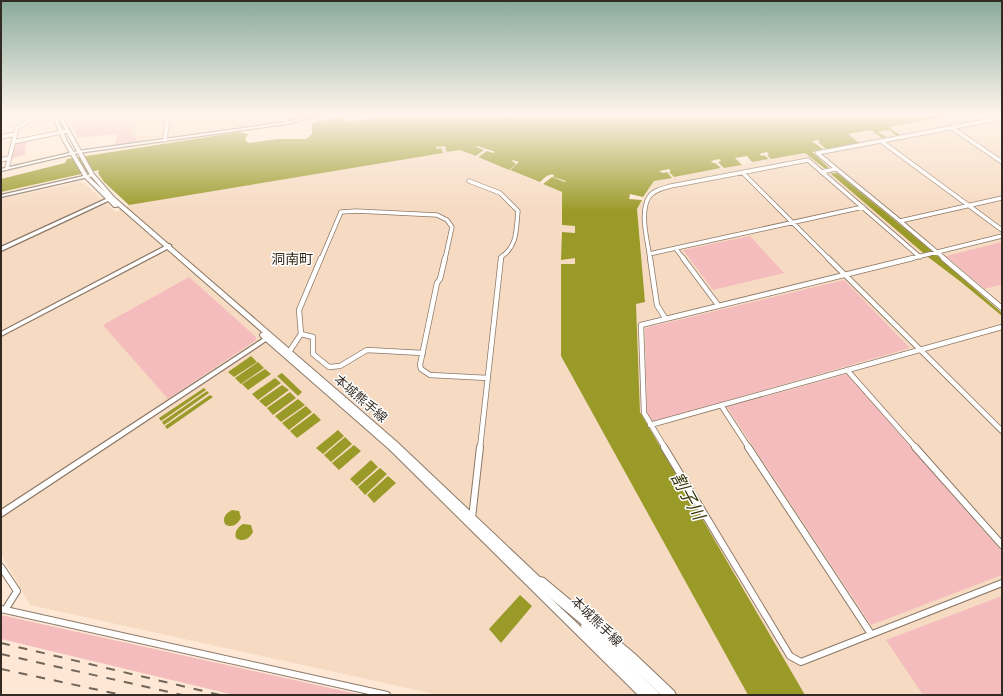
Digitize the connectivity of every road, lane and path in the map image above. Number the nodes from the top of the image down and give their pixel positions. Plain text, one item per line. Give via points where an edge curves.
1 (12, 147) edge
2 (69, 147) edge
3 (75, 147) edge
4 (119, 147) edge
5 (846, 147) edge
6 (890, 147) edge
7 (981, 147) edge
8 (79, 154) junction
9 (74, 156) junction
10 (9, 158) junction
11 (1, 160) edge
12 (1002, 162) edge
13 (7, 168) junction
14 (836, 169) junction
15 (1, 170) edge
16 (821, 172) junction
17 (743, 173) junction
18 (89, 175) junction
19 (469, 181) dead end
20 (1, 196) edge
21 (1002, 198) edge
22 (108, 200) junction
23 (968, 205) junction
24 (863, 207) junction
25 (900, 221) junction
26 (794, 223) junction
27 (1002, 230) edge
28 (1002, 236) edge
29 (167, 247) junction
30 (676, 248) junction
31 (1, 249) edge
32 (937, 253) junction
33 (648, 254) junction
34 (923, 256) junction
35 (846, 274) junction
36 (718, 305) junction
37 (1002, 308) edge
38 (665, 318) junction
39 (1002, 327) edge
40 (1, 334) edge
41 (301, 334) junction
42 (268, 337) junction
43 (920, 349) junction
44 (289, 352) junction
45 (423, 353) junction
46 (847, 370) junction
47 (488, 378) junction
48 (721, 405) junction
49 (650, 425) junction
50 (1002, 431) edge
51 (1, 514) edge
52 (470, 520) junction
53 (1002, 545) edge
54 (1, 567) edge
55 (540, 582) junction
56 (1002, 583) edge
57 (3, 609) edge
58 (871, 634) junction
59 (387, 695) edge
60 (644, 695) edge
61 (655, 695) edge
62 (670, 695) edge

1 - 10 street
2 - 9 main road, 本城熊手線
3 - 8 main road, 本城熊手線
4 - 8 street
5 - 14 street via 817,153
6 - 23 street
7 - 12 street
8 - 9 street
8 - 18 main road, 本城熊手線
9 - 13 street
9 - 18 main road, 本城熊手線
10 - 11 street
10 - 13 street
13 - 15 street
14 - 16 street
14 - 25 street
16 - 17 street via 808,160
16 - 24 street
17 - 26 street
17 - 33 street via 656,191 649,197 644,214
18 - 20 street
18 - 22 main road, 本城熊手線
18 - 29 main road, 本城熊手線
19 - 47 street via 500,193 518,211 514,245 509,253 502,257
21 - 23 street
22 - 29 main road, 本城熊手線
22 - 31 street
23 - 25 street
23 - 27 street
24 - 26 street
24 - 34 street
25 - 32 street
26 - 30 street
26 - 35 street
28 - 32 street
29 - 40 street
29 - 42 main road, 本城熊手線
30 - 33 street
30 - 36 street
32 - 34 street
32 - 37 street
33 - 38 street via 657,305
34 - 35 street
35 - 36 street
35 - 43 street
36 - 38 street
38 - 49 street via 641,325 644,413
39 - 43 street
41 - 44 street
41 - 45 street via 313,337 312,355 333,368 345,364 367,350
41 - 45 street via 299,310 341,212 437,215 447,220 452,227 437,283
42 - 44 main road, 本城熊手線
42 - 51 street
42 - 52 main road, 本城熊手線
43 - 46 street
43 - 50 street
44 - 52 main road, 本城熊手線 via 396,444
45 - 47 street via 420,365 423,373
46 - 48 street
46 - 53 street
47 - 52 street
48 - 49 street
48 - 58 street
49 - 58 street via 790,656 801,662
52 - 55 main road, 本城熊手線
52 - 60 main road, 本城熊手線
54 - 57 street via 17,591
55 - 61 main road, 本城熊手線
55 - 62 highway via 631,658
56 - 58 street
57 - 59 street

